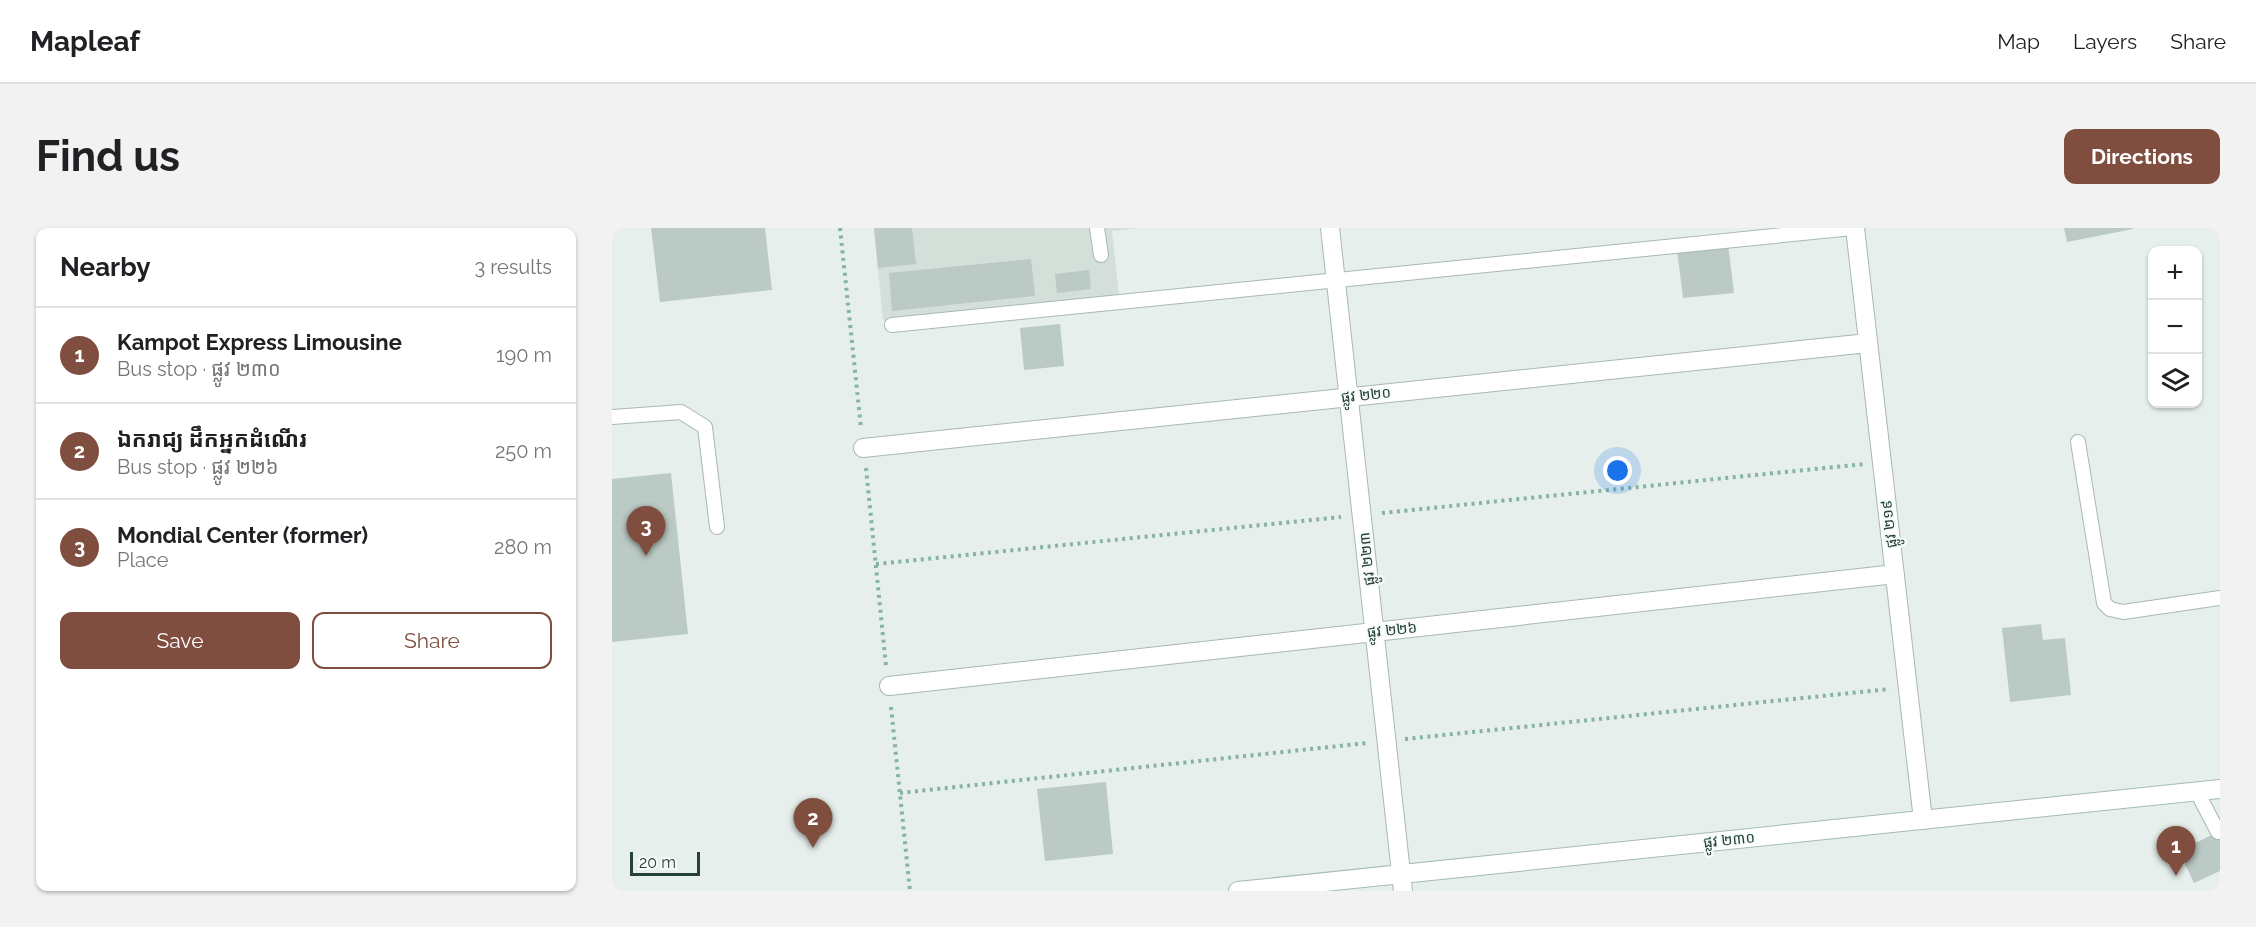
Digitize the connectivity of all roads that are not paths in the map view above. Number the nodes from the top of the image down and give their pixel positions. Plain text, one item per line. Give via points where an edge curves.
1 (1097, 228) edge
2 (1330, 228) edge
3 (1854, 228) edge
4 (1101, 255) dead end
5 (1336, 280) junction
6 (892, 326) dead end
7 (1869, 343) junction
8 (1349, 397) junction
9 (612, 417) edge
10 (2078, 442) dead end
11 (863, 448) road end
12 (717, 526) dead end
13 (1895, 574) junction
14 (2220, 598) edge
15 (1375, 632) junction
16 (889, 686) road end
17 (2220, 789) edge
18 (2197, 792) junction
19 (1923, 820) junction
20 (2218, 832) dead end
21 (1402, 883) edge
22 (1238, 891) edge

1 - 4 lane
2 - 5 street, ផ្លូវ ២២៣
3 - 5 lane
3 - 7 street, ផ្លូវ ២១៩
5 - 6 lane
5 - 8 street, ផ្លូវ ២២៣
7 - 8 street, ផ្លូវ ២២០
7 - 13 street, ផ្លូវ ២១៩
8 - 11 street, ផ្លូវ ២២០
8 - 15 street, ផ្លូវ ២២៣
9 - 12 lane via 681,412 705,427
10 - 14 lane via 2103,603 2123,612
13 - 15 street, ផ្លូវ ២២៦
13 - 19 street, ផ្លូវ ២១៩
15 - 16 street, ផ្លូវ ២២៦
15 - 21 street, ផ្លូវ ២២៣
17 - 18 street, ផ្លូវ ២៣០
18 - 19 street, ផ្លូវ ២៣០
18 - 20 lane
19 - 21 street, ផ្លូវ ២៣០
21 - 22 street, ផ្លូវ ២៣០

